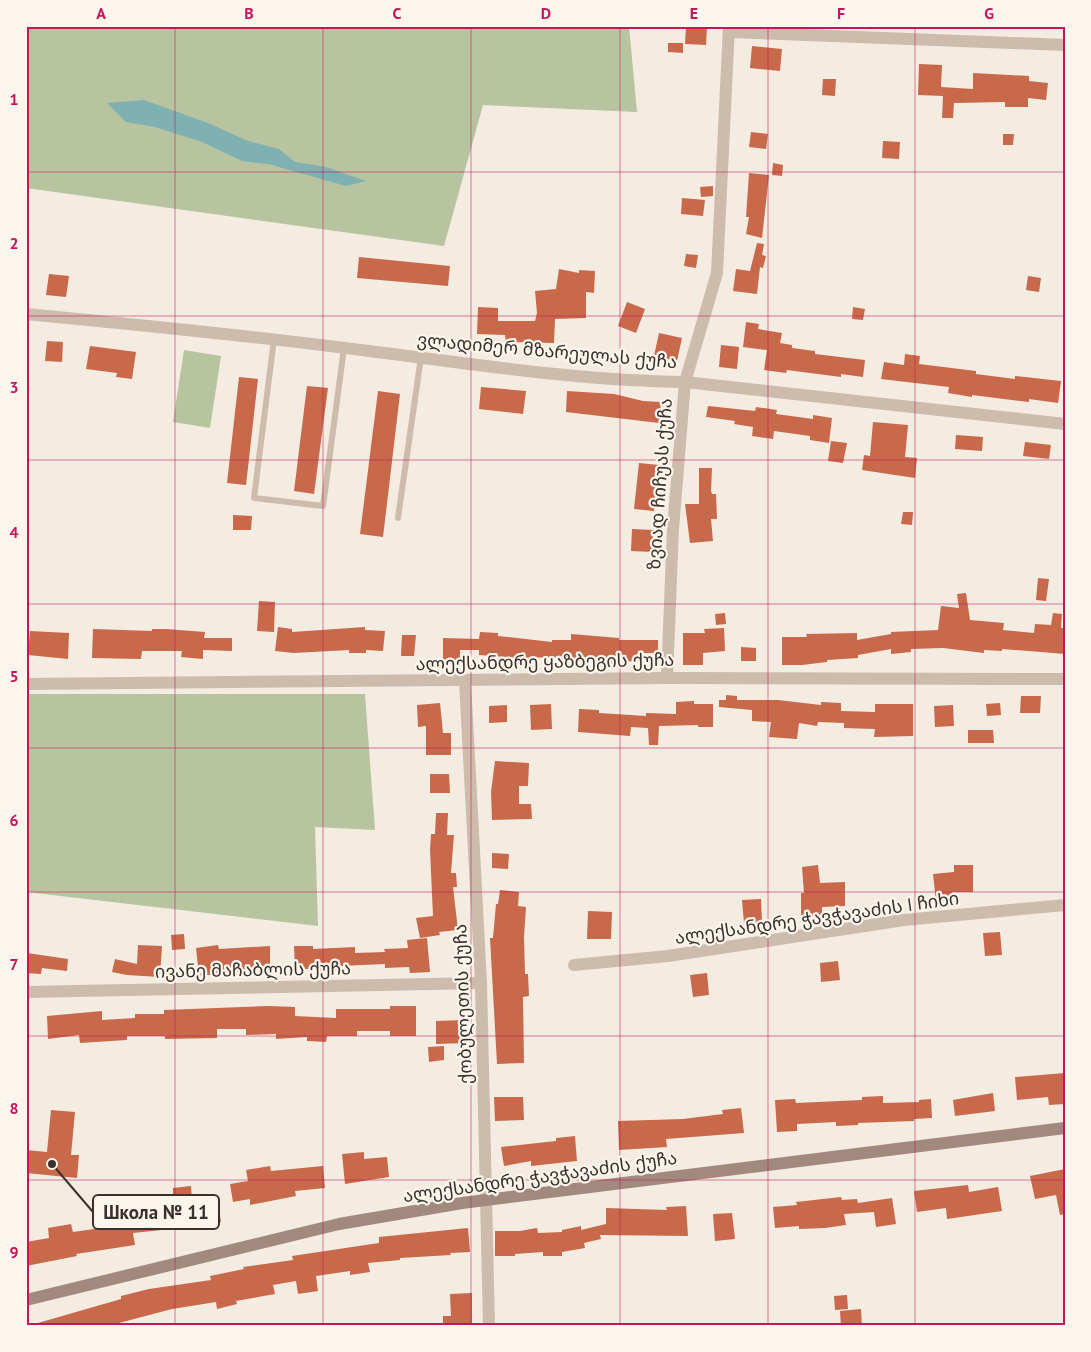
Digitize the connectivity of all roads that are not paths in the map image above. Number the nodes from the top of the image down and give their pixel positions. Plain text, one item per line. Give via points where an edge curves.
1 (729, 29) edge
2 (1065, 45) edge
3 (26, 314) edge
4 (274, 339) junction
5 (344, 348) junction
6 (421, 357) junction
7 (685, 382) junction
8 (1065, 424) edge
9 (398, 518) dead end
10 (667, 678) junction
11 (1065, 679) edge
12 (465, 681) junction
13 (26, 684) edge
14 (1065, 905) edge
15 (574, 965) dead end
16 (481, 983) junction
17 (26, 992) edge
18 (1065, 1128) edge
19 (486, 1199) junction
20 (26, 1300) edge
21 (489, 1326) edge

1 - 2 street
1 - 7 street, ზვიად ჩიჩუას ქუჩა via 717,272
3 - 4 street, ვლადიმერ მზარეულას ქუჩა
4 - 5 street, ვლადიმერ მზარეულას ქუჩა
4 - 5 lane via 254,498 323,506
5 - 6 street, ვლადიმერ მზარეულას ქუჩა
6 - 7 street, ვლადიმერ მზარეულას ქუჩა via 645,381
6 - 9 lane
7 - 8 street, ვლადიმერ მზარეულას ქუჩა
7 - 10 street, ზვიად ჩიჩუას ქუჩა via 673,529
10 - 11 street, ალექსანდრე ყაზბეგის ქუჩა
10 - 12 street, ალექსანდრე ყაზბეგის ქუჩა
12 - 13 street, ალექსანდრე ყაზბეგის ქუჩა
12 - 16 street, ქობულეთის ქუჩა
14 - 15 street, ალექსანდრე ჭავჭავაძის I ჩიხი via 904,920 668,956
16 - 17 street, ივანე მაჩაბლის ქუჩა
16 - 19 street, ქობულეთის ქუჩა
18 - 19 street, ალექსანდრე ჭავჭავაძის ქუჩა
19 - 20 street, ალექსანდრე ჭავჭავაძის ქუჩა via 339,1224
19 - 21 street, ქობულეთის ქუჩა

